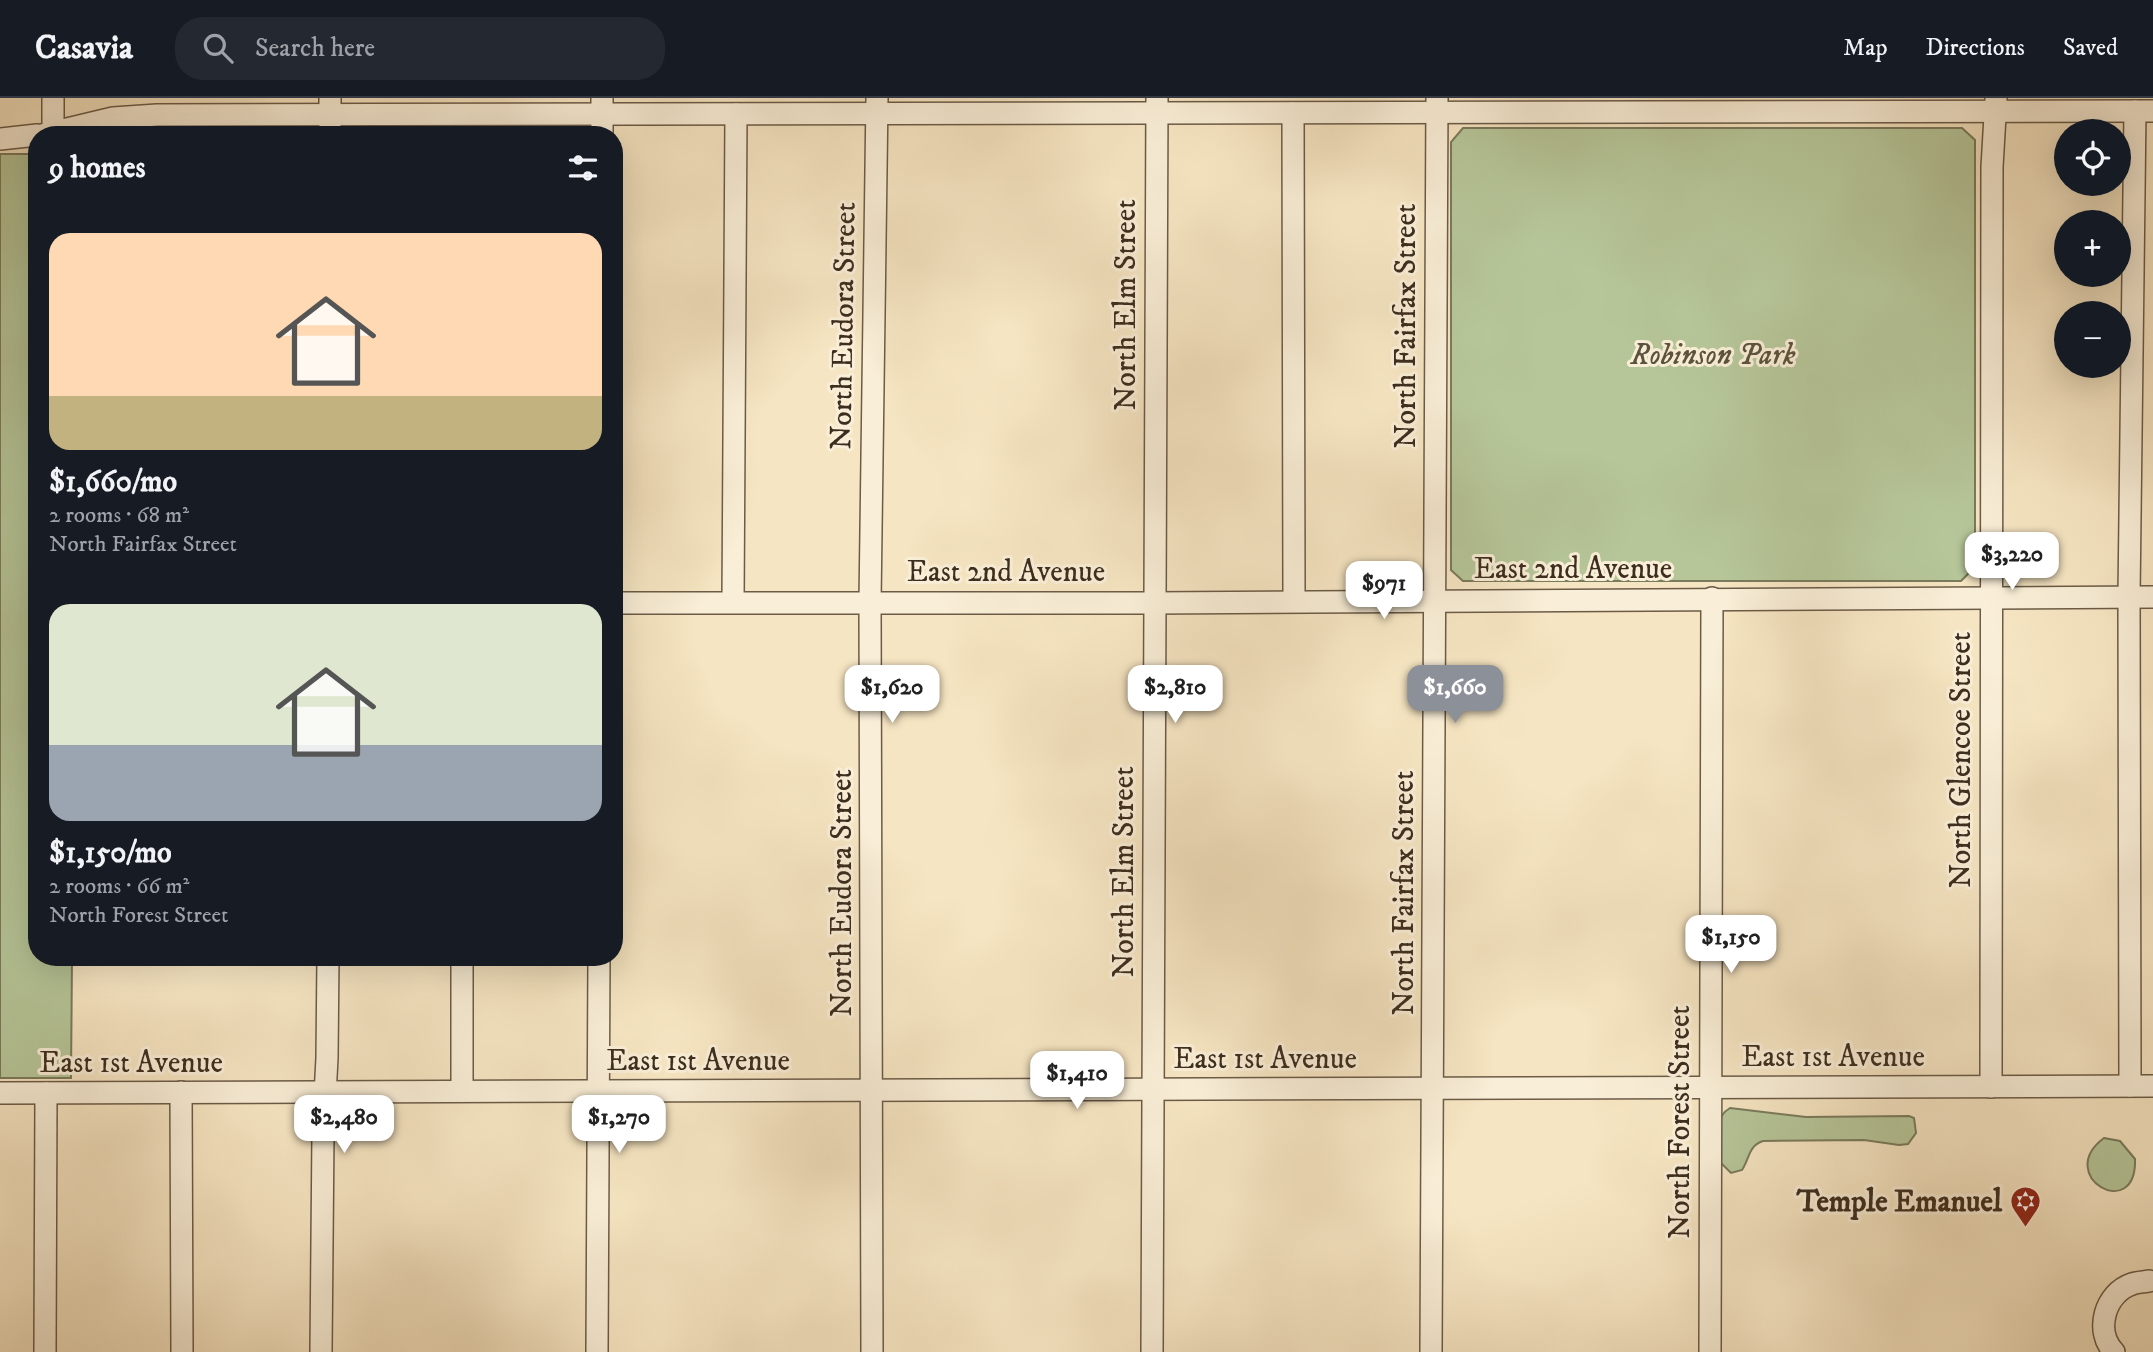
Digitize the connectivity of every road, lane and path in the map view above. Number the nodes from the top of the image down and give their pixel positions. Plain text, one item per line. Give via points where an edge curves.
1 (53, 98) edge
2 (1437, 105) edge
3 (1718, 105) edge
4 (1996, 105) edge
5 (877, 106) edge
6 (1157, 106) edge
7 (467, 107) edge
8 (2144, 111) edge
9 (1293, 113) junction
10 (736, 114) junction
11 (330, 116) edge
12 (602, 116) edge
13 (46, 126) edge
14 (79, 126) edge
15 (28, 136) edge
16 (0, 139) edge
17 (2130, 597) junction
18 (2153, 597) edge
19 (1712, 598) junction
20 (1991, 598) junction
21 (1434, 600) junction
22 (870, 601) junction
23 (1294, 601) junction
24 (733, 602) junction
25 (623, 603) edge
26 (1153, 603) junction
27 (328, 966) edge
28 (462, 966) edge
29 (599, 966) edge
30 (2130, 1086) junction
31 (2153, 1086) edge
32 (1710, 1087) junction
33 (1991, 1087) junction
34 (1433, 1088) junction
35 (873, 1090) junction
36 (1154, 1090) junction
37 (462, 1091) junction
38 (599, 1091) junction
39 (181, 1092) junction
40 (325, 1092) junction
41 (0, 1093) edge
42 (46, 1093) junction
43 (2149, 1281) dead end
44 (45, 1352) edge
45 (181, 1352) edge
46 (321, 1352) edge
47 (597, 1352) edge
48 (872, 1352) edge
49 (1152, 1352) edge
50 (1431, 1352) edge
51 (1710, 1352) edge
52 (2114, 1352) edge

1 - 13 street
2 - 3 street
2 - 9 street
2 - 21 street, North Fairfax Street
3 - 4 street
4 - 8 street
4 - 20 street, North Glencoe Street
5 - 6 street
5 - 10 street
5 - 22 street, North Eudora Street
6 - 9 street
6 - 26 street, North Elm Street
7 - 11 street
7 - 12 street
8 - 17 street
9 - 23 street
10 - 12 street
10 - 24 street
11 - 14 street via 133,116
15 - 16 street
17 - 18 street, East 2nd Avenue
17 - 20 street, East 2nd Avenue
17 - 30 street
19 - 20 street, East 2nd Avenue
19 - 21 street, East 2nd Avenue
19 - 32 street, North Forest Street
20 - 33 street, North Glencoe Street
21 - 23 street, East 2nd Avenue
21 - 34 street, North Fairfax Street
22 - 24 street, East 2nd Avenue
22 - 26 street, East 2nd Avenue
22 - 35 street, North Eudora Street
23 - 26 street, East 2nd Avenue
24 - 25 street, East 2nd Avenue
26 - 36 street, North Elm Street
27 - 40 street
28 - 37 street
29 - 38 street
30 - 31 street, East 1st Avenue
30 - 33 street, East 1st Avenue
32 - 33 street, East 1st Avenue
32 - 34 street, East 1st Avenue
32 - 51 street, North Forest Street
34 - 36 street, East 1st Avenue
34 - 50 street, North Fairfax Street
35 - 36 street, East 1st Avenue
35 - 38 street, East 1st Avenue
35 - 48 street, North Eudora Street
36 - 49 street, North Elm Street
37 - 38 street, East 1st Avenue
37 - 40 street, East 1st Avenue
38 - 47 street
39 - 40 street, East 1st Avenue
39 - 42 street, East 1st Avenue
39 - 45 street
40 - 46 street
41 - 42 street, East 1st Avenue
42 - 44 street
43 - 52 street via 2118,1293 2105,1312 2103,1335

